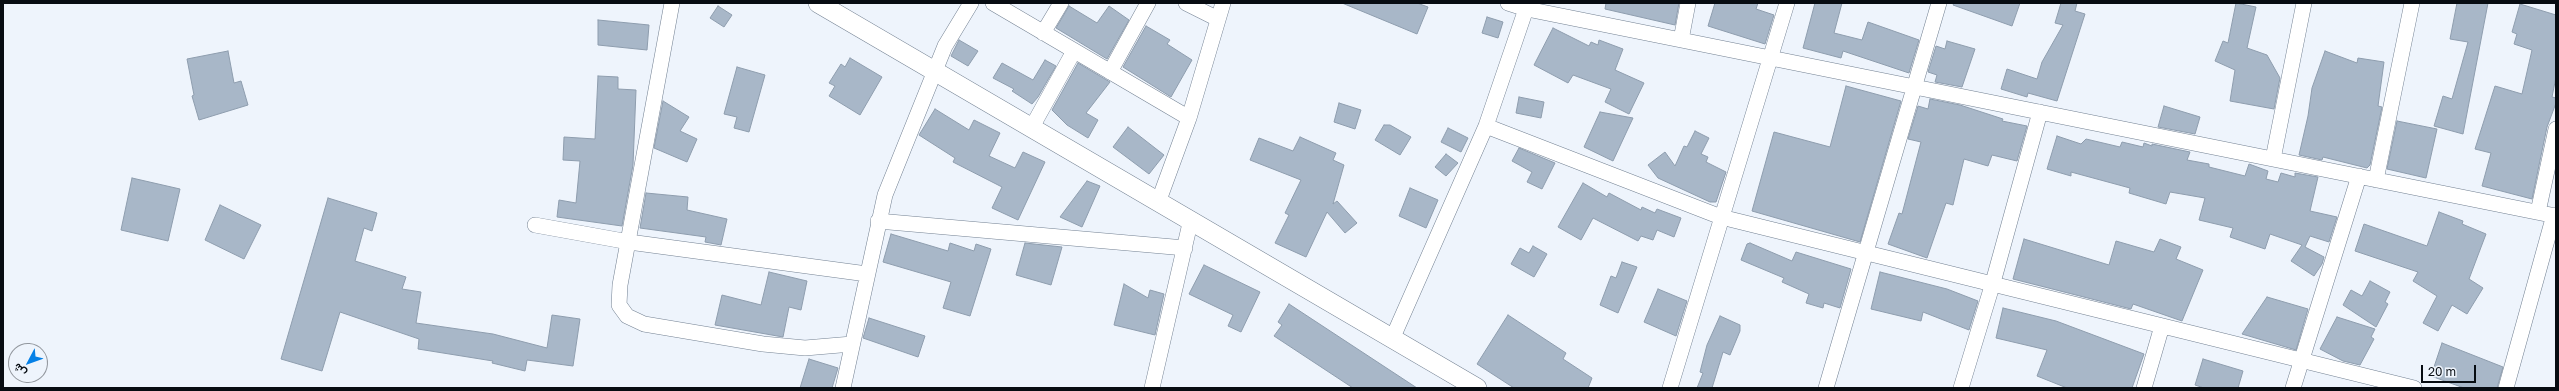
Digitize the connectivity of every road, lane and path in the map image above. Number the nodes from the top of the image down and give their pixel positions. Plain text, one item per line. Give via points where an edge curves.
1 (672, 3) edge
2 (971, 3) edge
3 (993, 3) edge
4 (1061, 3) edge
5 (1148, 3) edge
6 (1186, 3) edge
7 (1223, 3) edge
8 (1508, 3) edge
9 (1688, 3) edge
10 (1787, 3) edge
11 (1939, 3) edge
12 (2304, 3) edge
13 (2412, 3) edge
14 (823, 4) edge
15 (1527, 6) edge
16 (1218, 19) junction
17 (1043, 32) junction
18 (1681, 40) junction
19 (1074, 51) junction
20 (1771, 58) junction
21 (936, 72) junction
22 (1110, 72) junction
23 (1914, 87) junction
24 (2040, 112) junction
25 (1189, 118) junction
26 (1486, 126) junction
27 (1032, 127) junction
28 (2556, 129) edge
29 (2273, 159) junction
30 (2359, 176) junction
31 (2376, 180) junction
32 (1159, 200) junction
33 (2538, 212) junction
34 (2555, 215) edge
35 (1721, 217) junction
36 (1191, 219) junction
37 (878, 221) junction
38 (535, 226) dead end
39 (629, 242) junction
40 (1185, 248) junction
41 (1866, 253) junction
42 (867, 274) junction
43 (1992, 286) junction
44 (2162, 326) junction
45 (1393, 338) junction
46 (852, 344) junction
47 (2302, 360) junction
48 (843, 388) edge
49 (1152, 388) edge
50 (1477, 388) edge
51 (1670, 388) edge
52 (1826, 388) edge
53 (1961, 388) edge
54 (2144, 388) edge
55 (2293, 388) edge
56 (2414, 388) edge
57 (2506, 388) edge

1 - 39 street
2 - 21 street via 945,46
3 - 17 street
4 - 17 street
5 - 22 street
6 - 16 street
7 - 16 street
8 - 15 street
9 - 18 street
10 - 20 street
11 - 23 street
12 - 29 street
13 - 31 street
14 - 21 street
15 - 18 street
15 - 26 street
16 - 25 street
17 - 19 street
18 - 20 street
19 - 22 street
19 - 27 street
20 - 23 street
20 - 35 street
21 - 27 street
21 - 37 street via 885,195
22 - 25 street
23 - 24 street
23 - 41 street
24 - 29 street
24 - 43 street
25 - 32 street
26 - 35 street
26 - 45 street
27 - 32 street
28 - 33 street
29 - 30 street
30 - 31 street
30 - 47 street
31 - 33 street
32 - 36 street
33 - 34 street
34 - 57 street
35 - 41 street
35 - 51 street
36 - 40 street
36 - 45 street
37 - 40 street
37 - 42 street
38 - 39 street
39 - 42 street
39 - 46 street via 620,285 619,305 627,316 644,324 764,344 805,348
40 - 49 street
41 - 43 street
41 - 52 street
42 - 46 street
43 - 44 street
43 - 53 street
44 - 47 street
44 - 54 street
45 - 50 street
46 - 48 street
47 - 55 street
47 - 56 street

